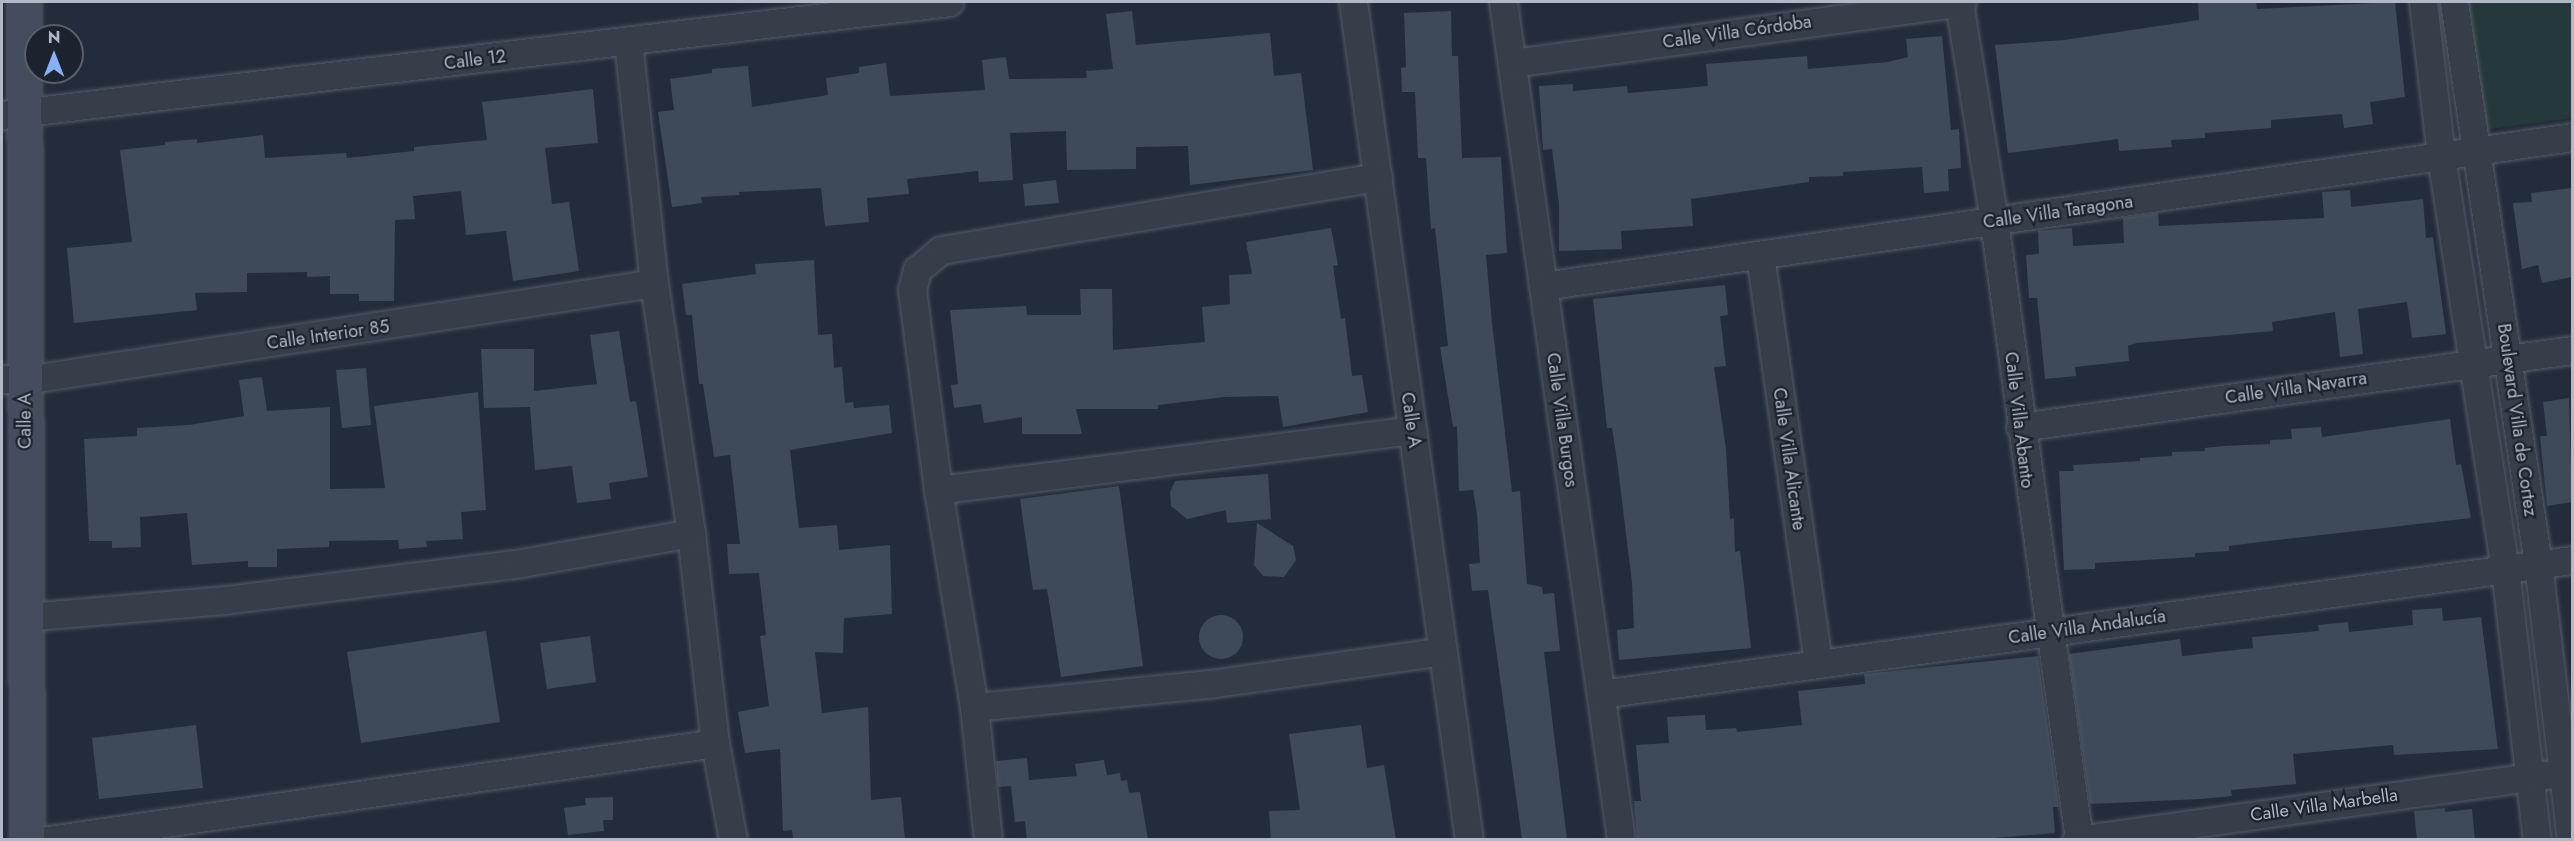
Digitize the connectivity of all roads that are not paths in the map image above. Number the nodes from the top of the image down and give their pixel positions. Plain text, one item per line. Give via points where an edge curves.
1 (24, 2) edge
2 (949, 2) edge
3 (1353, 2) edge
4 (1503, 2) edge
5 (1960, 2) edge
6 (2423, 2) edge
7 (2454, 2) edge
8 (628, 41) junction
9 (1512, 63) junction
10 (13, 114) edge
11 (2572, 137) edge
12 (2477, 151) junction
13 (2441, 156) junction
14 (1378, 177) junction
15 (1994, 221) junction
16 (1760, 255) junction
17 (654, 283) junction
18 (1544, 286) junction
19 (2572, 350) edge
20 (2509, 358) junction
21 (2472, 364) junction
22 (13, 379) edge
23 (2019, 427) junction
24 (1412, 430) junction
25 (938, 490) junction
26 (691, 533) junction
27 (2572, 560) edge
28 (2538, 564) junction
29 (2505, 569) junction
30 (26, 617) junction
31 (2048, 632) junction
32 (1443, 651) junction
33 (1818, 664) junction
34 (1601, 694) junction
35 (974, 707) junction
36 (715, 743) junction
37 (2568, 772) edge
38 (2529, 777) junction
39 (2078, 839) edge
40 (27, 840) edge
41 (48, 840) edge
42 (733, 840) edge
43 (988, 840) edge
44 (1469, 840) edge
45 (1621, 840) edge
46 (2537, 840) edge
47 (2571, 840) edge

1 - 10 street, Calle A
2 - 8 street, Calle 12
3 - 14 street, Calle A
4 - 9 street, Calle Villa Burgos
5 - 9 street, Calle Villa Córdoba
5 - 15 street, Calle Villa Abanto
6 - 13 street, Boulevard Villa de Cortez
7 - 12 street, Boulevard Villa de Cortez
8 - 10 street, Calle 12
8 - 17 street
9 - 18 street, Calle Villa Burgos
10 - 22 street, Calle A
11 - 12 street, Calle Villa Taragona
12 - 13 street, Calle Villa Taragona
12 - 20 street, Boulevard Villa de Cortez
13 - 15 street, Calle Villa Taragona
13 - 21 street, Boulevard Villa de Cortez
14 - 24 street, Calle A
14 - 25 street via 941,250 927,258 917,270 912,290
15 - 16 street, Calle Villa Taragona
15 - 23 street, Calle Villa Abanto
16 - 18 street, Calle Villa Taragona
16 - 33 street, Calle Villa Alicante
17 - 22 street, Calle Interior 85
17 - 26 street
18 - 34 street, Calle Villa Burgos
19 - 20 street, Calle Villa Navarra
20 - 21 street, Calle Villa Navarra
20 - 28 street, Boulevard Villa de Cortez
21 - 23 street, Calle Villa Navarra
21 - 29 street, Boulevard Villa de Cortez
22 - 30 street, Calle A
23 - 31 street, Calle Villa Abanto
24 - 25 street
24 - 32 street, Calle A
25 - 35 street
26 - 30 street via 521,563 225,600
26 - 36 street
27 - 28 street, Calle Villa Andalucía
28 - 29 street, Calle Villa Andalucía
28 - 37 street, Boulevard Villa de Cortez
29 - 31 street, Calle Villa Andalucía
29 - 38 street, Boulevard Villa de Cortez
30 - 40 street, Calle A
31 - 33 street, Calle Villa Andalucía
31 - 39 street, Calle Villa Abanto
32 - 35 street via 1209,684
32 - 44 street, Calle A
33 - 34 street, Calle Villa Andalucía
34 - 45 street, Calle Villa Burgos
35 - 43 street
36 - 41 street
36 - 42 street
37 - 38 street, Calle Villa Marbella
37 - 47 street, Boulevard Villa de Cortez
38 - 39 street, Calle Villa Marbella
38 - 46 street, Boulevard Villa de Cortez

